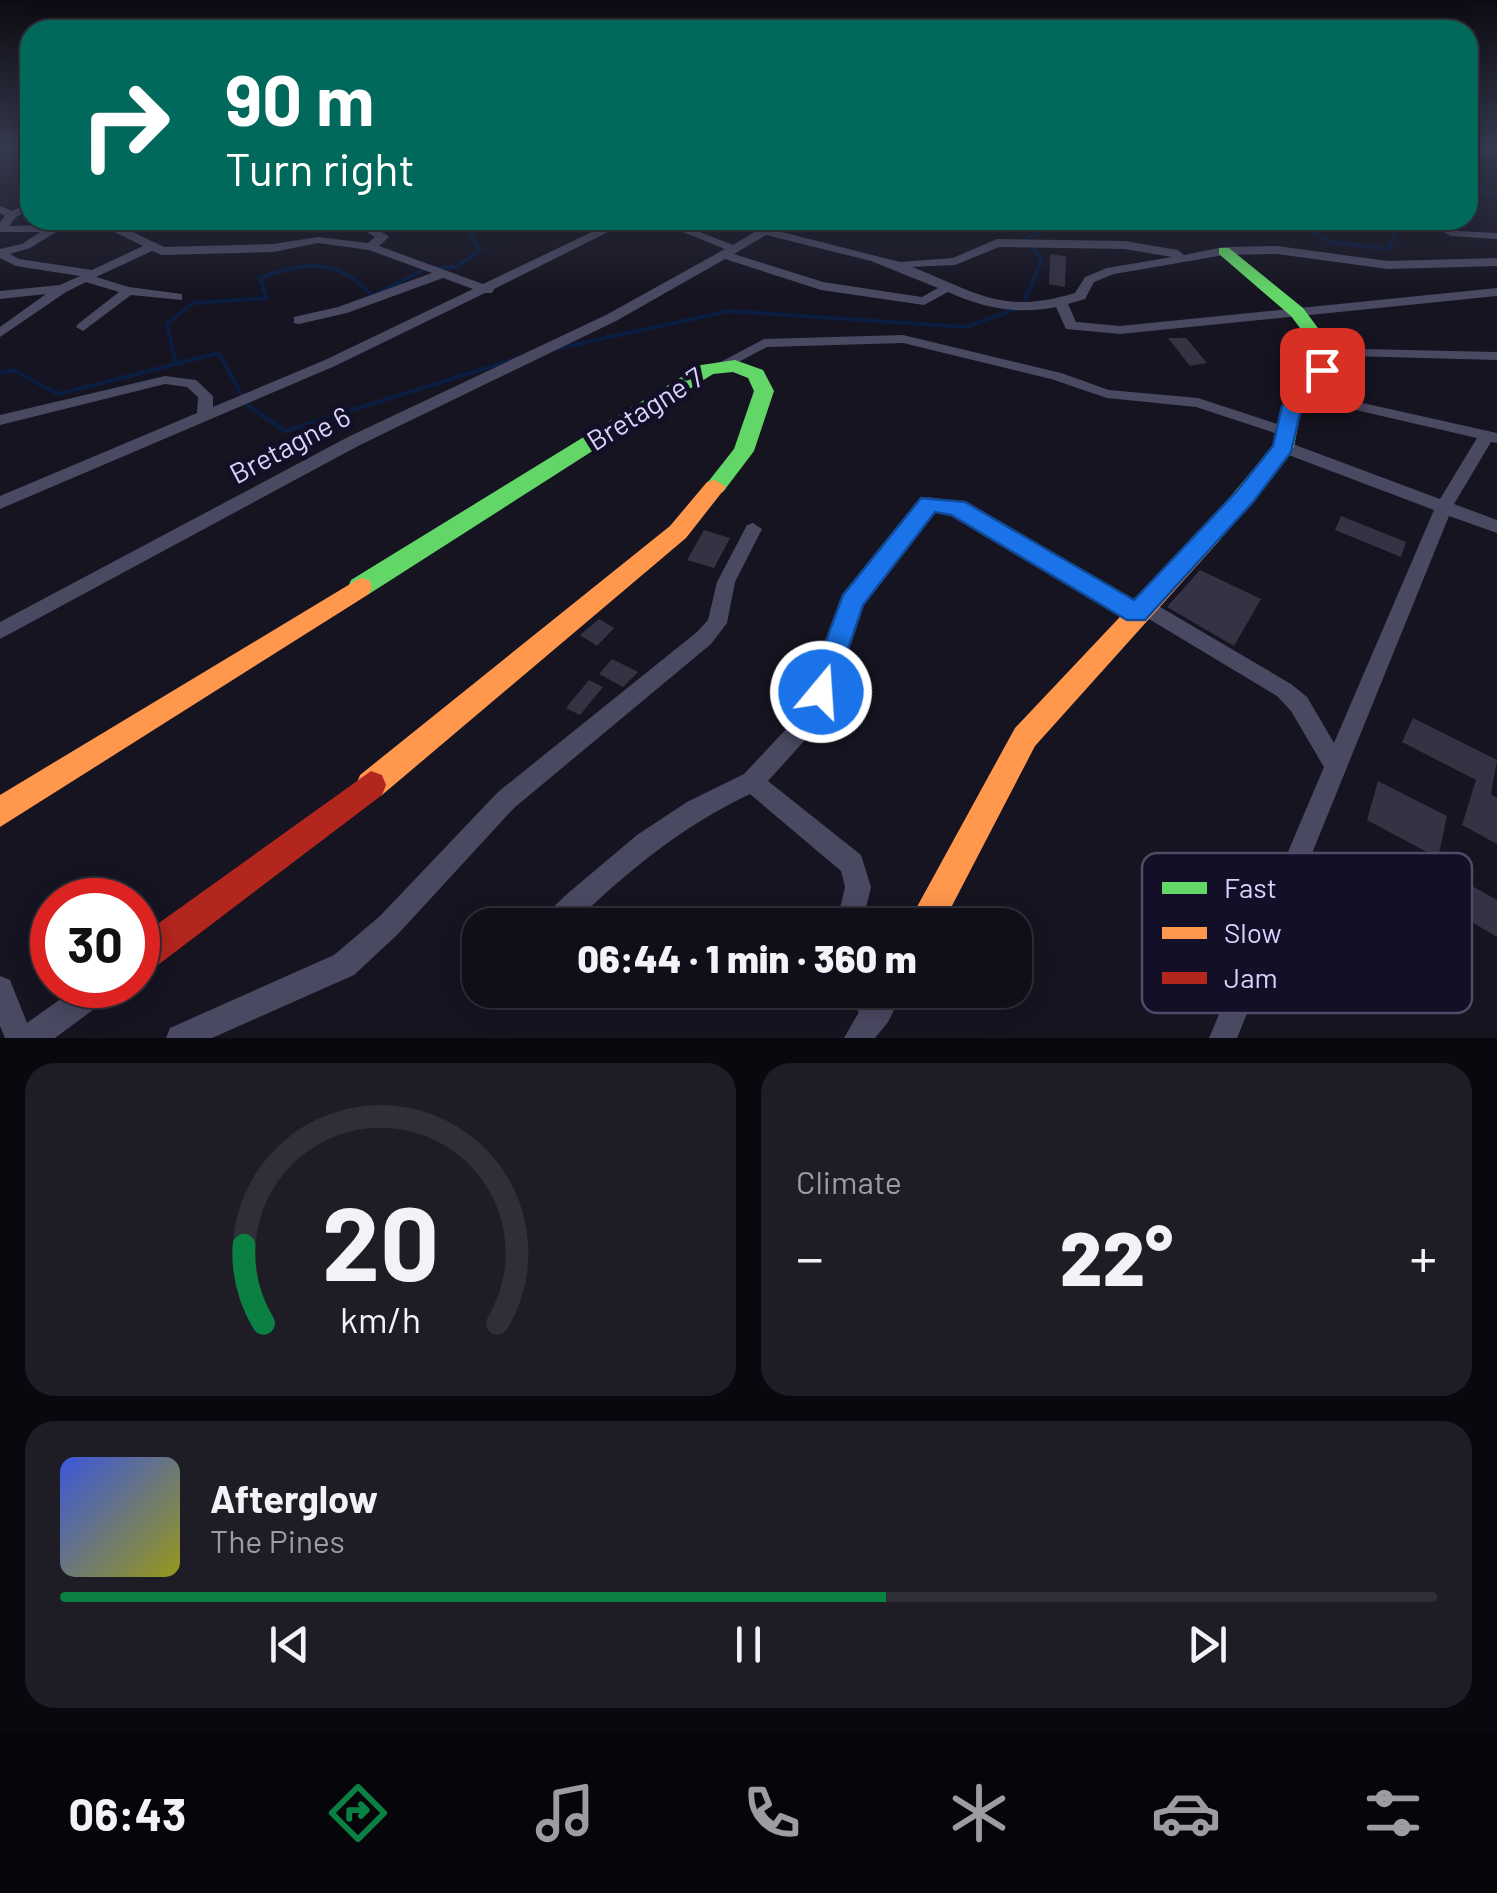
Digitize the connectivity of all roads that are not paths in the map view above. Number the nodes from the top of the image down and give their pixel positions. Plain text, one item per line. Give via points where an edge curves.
1 (6, 212) edge
2 (20, 228) edge
3 (50, 230) edge
4 (122, 230) edge
5 (371, 230) edge
6 (606, 230) edge
7 (682, 230) edge
8 (764, 230) joint
9 (1442, 230) edge
10 (1497, 236) edge
11 (1471, 238) junction
12 (152, 246) junction
13 (372, 247) junction
14 (1224, 251) junction
15 (729, 252) junction
16 (0, 253) edge
17 (1194, 256) junction
18 (891, 264) junction
19 (439, 275) junction
20 (89, 276) junction
21 (946, 288) junction
22 (62, 289) junction
23 (128, 290) junction
24 (488, 290) junction
25 (1497, 292) edge
26 (0, 296) edge
27 (177, 297) dead end
28 (1061, 303) junction
29 (1297, 312) junction
30 (300, 320) dead end
31 (83, 327) dead end
32 (0, 333) edge
33 (1318, 352) junction
34 (1497, 356) edge
35 (722, 365) junction
36 (1309, 395) junction
37 (206, 415) junction
38 (0, 420) edge
39 (1491, 437) edge
40 (1284, 439) junction
41 (0, 502) edge
42 (1444, 506) junction
43 (1497, 526) edge
44 (753, 530) dead end
45 (1140, 610) junction
46 (0, 631) edge
47 (1335, 765) junction
48 (752, 782) junction
49 (0, 812) edge
50 (1299, 853) edge
51 (571, 908) edge
52 (853, 908) edge
53 (933, 908) edge
54 (160, 944) edge
55 (0, 990) edge
56 (72, 1008) edge
57 (879, 1008) edge
58 (1233, 1013) edge
59 (19, 1038) edge
60 (31, 1038) edge
61 (180, 1038) edge
62 (858, 1038) edge
63 (1223, 1038) edge

1 - 2 street via 0,228
3 - 16 street
4 - 12 street
5 - 13 street via 383,237
6 - 24 street
7 - 15 street
8 - 15 street, Bretagne 6
8 - 18 street
9 - 11 street
10 - 11 street
11 - 14 street via 1497,262 1388,266 1277,250
12 - 13 street via 273,248 318,240
12 - 20 street
13 - 19 street
14 - 17 street
14 - 29 street
15 - 21 street via 821,286 924,300
15 - 46 street, Bretagne 6
16 - 20 street
17 - 18 street via 1126,245 997,243 941,264
17 - 28 street via 1111,271
18 - 21 street
19 - 24 street
19 - 30 street
20 - 22 street
20 - 23 street
21 - 28 street via 983,305
22 - 26 street
22 - 32 street
23 - 27 street
23 - 31 street
24 - 37 street
25 - 29 street
28 - 29 street via 1071,326 1120,330
29 - 33 street
33 - 34 street
33 - 36 street via 1322,370
35 - 40 street via 764,344 903,340 1107,394 1198,403
35 - 49 street, Bretagne 7
35 - 54 street, Bretagne 7 via 756,374 764,391 744,451 678,532 338,812
36 - 39 street
36 - 40 street via 1292,406
37 - 38 street via 206,396 191,383 165,380
37 - 41 street
39 - 42 street
40 - 42 street
40 - 45 street via 1245,496
42 - 43 street
42 - 47 street
44 - 61 street via 726,582 717,623 704,638 506,800 344,965
45 - 47 street via 1284,690 1300,704
45 - 48 street via 957,508 929,504 852,602 816,712
45 - 53 street via 1025,737
47 - 50 street
48 - 51 street via 686,814 625,856
48 - 52 street via 852,864 858,887
55 - 59 street
56 - 60 street
57 - 62 street
58 - 63 street

